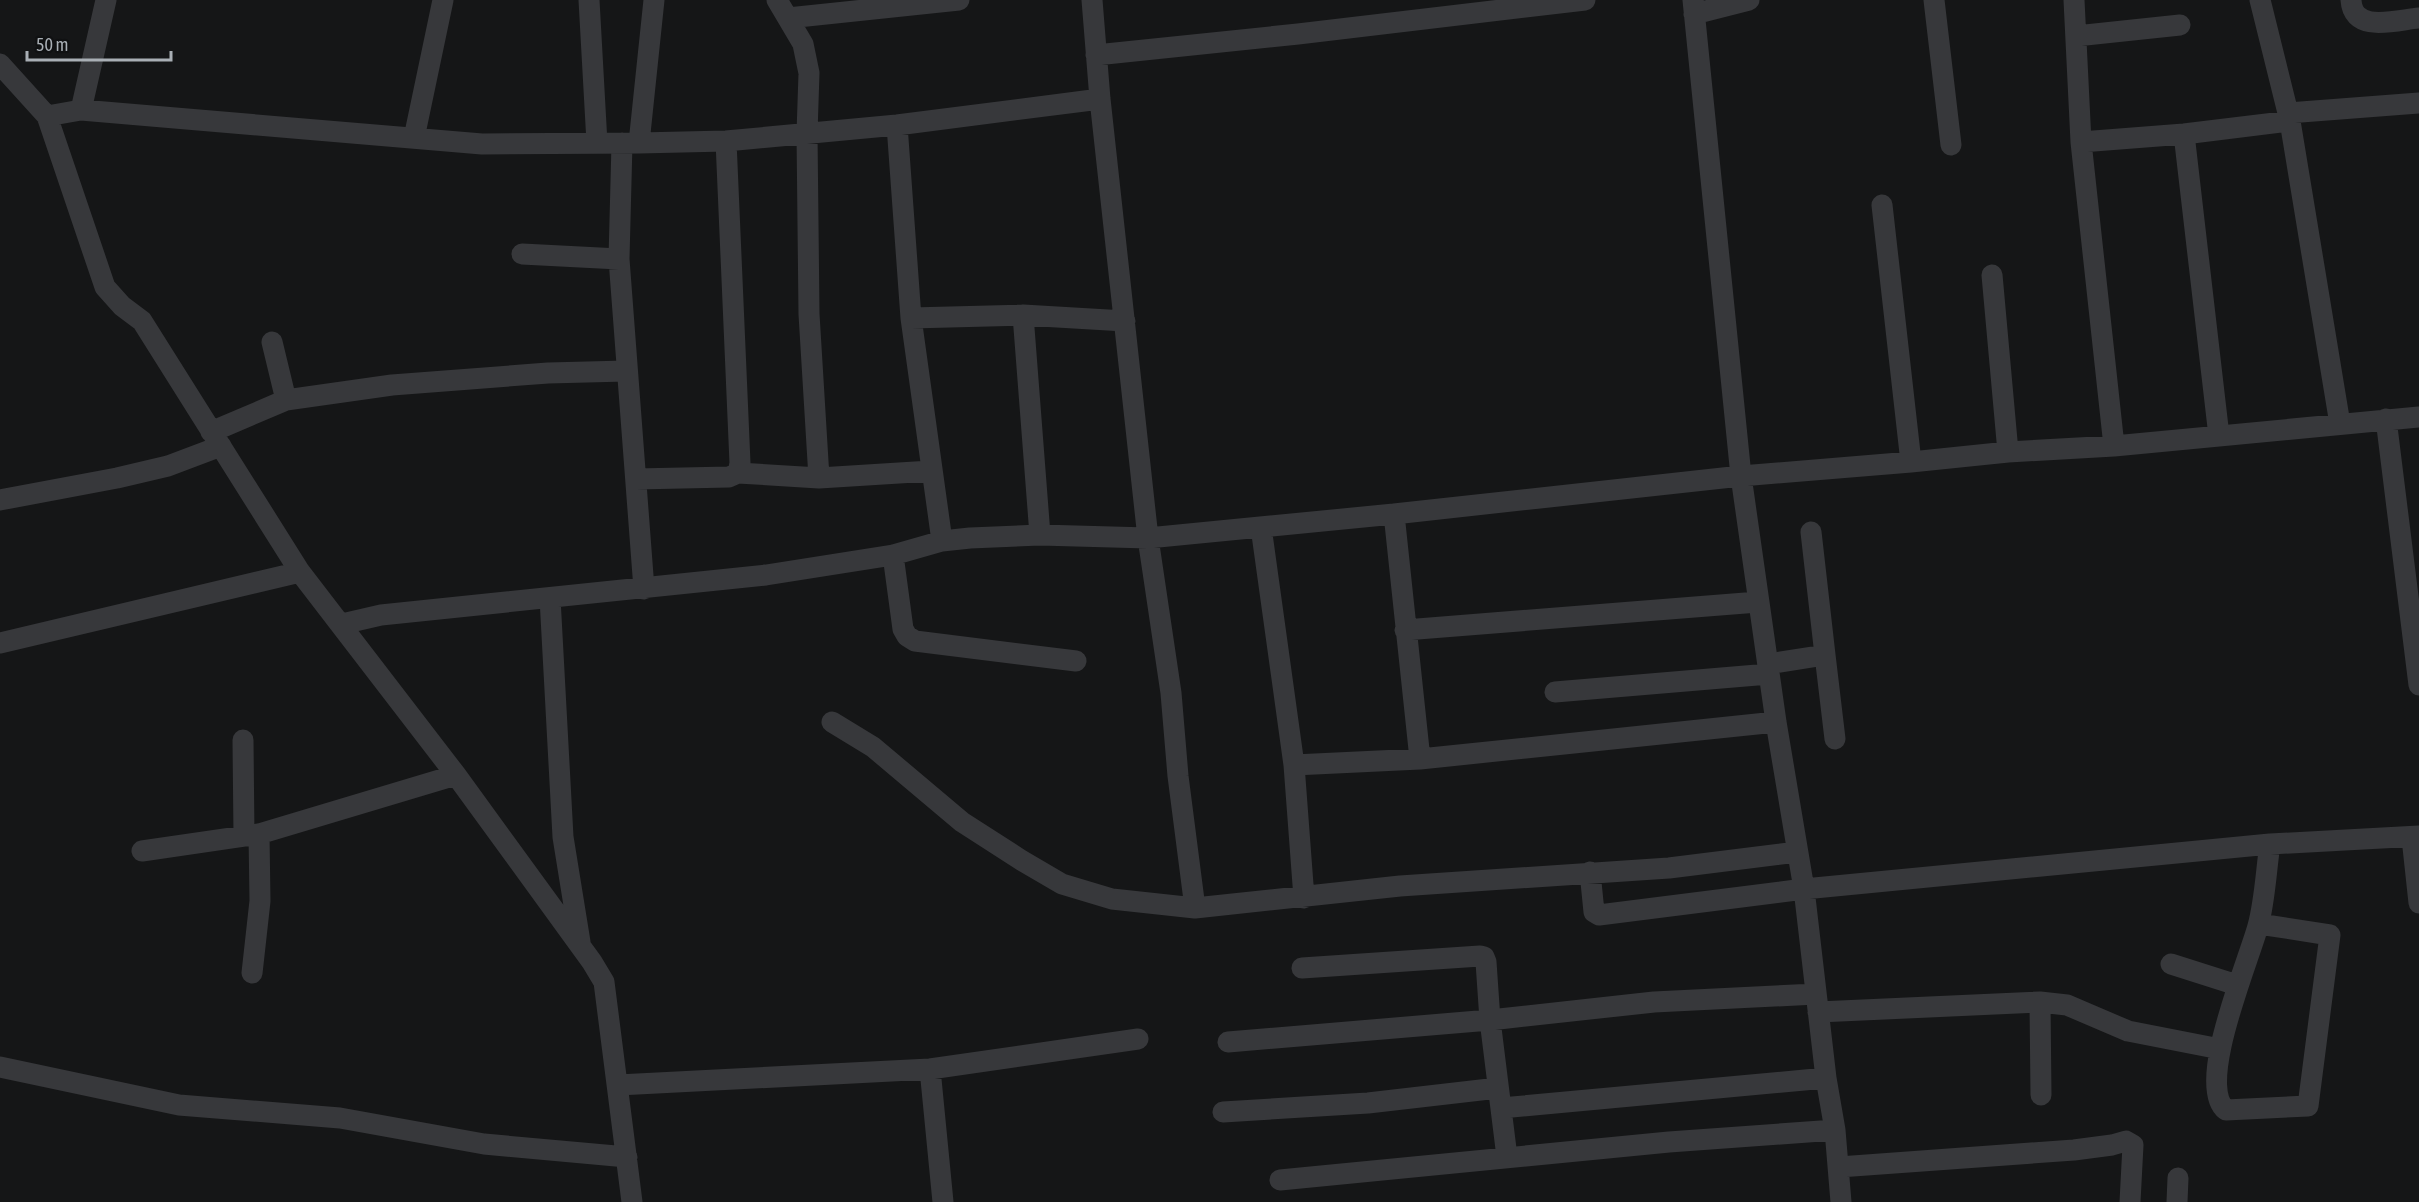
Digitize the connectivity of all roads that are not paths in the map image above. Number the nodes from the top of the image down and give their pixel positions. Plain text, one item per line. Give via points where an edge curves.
1 (106, 0) edge
2 (443, 0) edge
3 (589, 0) edge
4 (654, 0) edge
5 (959, 0) edge
6 (1092, 0) edge
7 (1585, 0) edge
8 (1749, 0) edge
9 (1934, 0) edge
10 (2074, 0) edge
11 (2260, 0) edge
12 (2350, 0) edge
13 (1486, 5) edge
14 (1694, 7) edge
15 (782, 9) edge
16 (2419, 18) edge
17 (2180, 25) dead end
18 (2076, 36) junction
19 (1096, 55) junction
20 (0, 64) edge
21 (1100, 99) junction
22 (2419, 103) edge
23 (81, 110) junction
24 (47, 116) junction
25 (2289, 116) junction
26 (897, 125) junction
27 (807, 133) junction
28 (2184, 134) junction
29 (414, 138) junction
30 (726, 141) junction
31 (2081, 142) junction
32 (597, 143) junction
33 (631, 143) junction
34 (1951, 145) dead end
35 (1882, 205) dead end
36 (522, 254) dead end
37 (619, 259) junction
38 (1992, 275) dead end
39 (1023, 315) junction
40 (911, 318) junction
41 (1125, 321) junction
42 (272, 342) dead end
43 (626, 371) junction
44 (286, 400) junction
45 (2419, 417) edge
46 (2386, 419) junction
47 (2340, 424) junction
48 (2218, 436) junction
49 (216, 439) junction
50 (2114, 446) junction
51 (2008, 452) junction
52 (1911, 462) junction
53 (931, 471) junction
54 (738, 473) junction
55 (1741, 476) junction
56 (819, 478) junction
57 (636, 479) junction
58 (0, 500) edge
59 (1394, 514) junction
60 (1261, 527) junction
61 (1811, 532) dead end
62 (1040, 535) junction
63 (1148, 538) junction
64 (942, 541) junction
65 (893, 555) junction
66 (300, 572) junction
67 (644, 589) junction
68 (550, 598) junction
69 (1758, 602) junction
70 (342, 624) junction
71 (1405, 630) junction
72 (0, 643) edge
73 (1825, 655) junction
74 (1076, 661) dead end
75 (1768, 669) junction
76 (2419, 685) edge
77 (1555, 692) dead end
78 (832, 722) dead end
79 (1776, 722) junction
80 (1835, 739) dead end
81 (243, 740) dead end
82 (1420, 759) junction
83 (1294, 765) junction
84 (456, 775) junction
85 (251, 835) junction
86 (2416, 837) edge
87 (2270, 844) junction
88 (142, 851) dead end
89 (1797, 852) junction
90 (1590, 872) junction
91 (1804, 889) junction
92 (1304, 898) junction
93 (2419, 903) edge
94 (1195, 908) junction
95 (2259, 924) junction
96 (581, 948) junction
97 (2170, 964) dead end
98 (1302, 968) dead end
99 (252, 973) dead end
100 (2237, 985) junction
101 (2040, 1002) junction
102 (1817, 1003) junction
103 (1490, 1020) junction
104 (1138, 1039) dead end
105 (1228, 1042) dead end
106 (2220, 1049) junction
107 (0, 1067) edge
108 (930, 1069) junction
109 (1826, 1078) junction
110 (618, 1085) junction
111 (2041, 1095) dead end
112 (1499, 1098) junction
113 (1223, 1112) dead end
114 (1835, 1130) junction
115 (627, 1157) junction
116 (1507, 1158) junction
117 (1839, 1167) junction
118 (2178, 1178) dead end
119 (1280, 1180) dead end
120 (632, 1202) edge
121 (944, 1202) edge
122 (1841, 1202) edge
123 (2130, 1202) edge
124 (2177, 1202) edge

1 - 23 street
2 - 29 street
3 - 32 street
4 - 33 street
5 - 15 street
6 - 19 street
7 - 13 street
8 - 14 street
9 - 34 street
10 - 18 street
11 - 25 street
12 - 16 street via 2358,19 2369,23
13 - 19 street via 1298,34
14 - 55 street
15 - 27 street via 803,44 809,73
17 - 18 street
18 - 31 street
19 - 21 street
20 - 24 street
21 - 26 street
21 - 41 street
22 - 25 street
23 - 24 street
23 - 29 street
24 - 49 street via 105,287 142,321
25 - 28 street
25 - 47 street
26 - 27 street
26 - 40 street
27 - 30 street
27 - 56 street via 809,314
28 - 31 street
28 - 48 street
29 - 32 street via 482,144
30 - 33 street
30 - 54 street
31 - 50 street
32 - 33 street
33 - 37 street
35 - 52 street
36 - 37 street
37 - 43 street
38 - 51 street
39 - 40 street
39 - 41 street
39 - 62 street
40 - 53 street
41 - 63 street
42 - 44 street
43 - 44 street via 392,385
43 - 57 street
44 - 49 street
45 - 46 street
46 - 47 street
46 - 76 street
47 - 48 street
48 - 50 street
49 - 58 street via 158,468
49 - 66 street
50 - 51 street
51 - 52 street
52 - 55 street
53 - 56 street
53 - 64 street
54 - 56 street
54 - 57 street via 729,477
55 - 59 street
55 - 69 street
57 - 67 street
59 - 60 street
59 - 71 street
60 - 63 street
60 - 83 street
61 - 73 street
62 - 63 street
62 - 64 street
63 - 94 street via 1171,693
64 - 65 street
65 - 67 street
65 - 74 street via 903,629 915,641
66 - 70 street
66 - 72 street
67 - 68 street
68 - 70 street via 381,615
68 - 96 street via 563,837
69 - 71 street
69 - 75 street
70 - 84 street
71 - 82 street
73 - 75 street
73 - 80 street
75 - 77 street
75 - 79 street
78 - 94 street via 873,747 962,822 1062,884 1112,899
79 - 82 street
79 - 89 street
81 - 85 street
82 - 83 street
83 - 92 street
84 - 85 street
84 - 96 street
85 - 88 street
85 - 99 street via 260,901
86 - 87 street
86 - 93 street
87 - 91 street
87 - 95 street
89 - 90 street via 1669,868
89 - 91 street
90 - 91 street via 1592,906 1599,915
90 - 92 street via 1400,886
91 - 102 street
92 - 94 street
95 - 100 street
95 - 106 street via 2330,935 2308,1106 2226,1110 2216,1093
96 - 110 street via 604,982
97 - 100 street
98 - 103 street via 1484,957
100 - 106 street
101 - 102 street
101 - 106 street via 2067,1005 2128,1031
101 - 111 street
102 - 103 street via 1654,1002
102 - 109 street
103 - 105 street
103 - 112 street
104 - 108 street
107 - 115 street via 179,1105 340,1118 484,1144
108 - 110 street
108 - 121 street
109 - 112 street
109 - 114 street
110 - 115 street
112 - 113 street
112 - 116 street
114 - 116 street
114 - 117 street
115 - 120 street
116 - 119 street
117 - 122 street
117 - 123 street via 2074,1150 2126,1141 2133,1145
118 - 124 street

